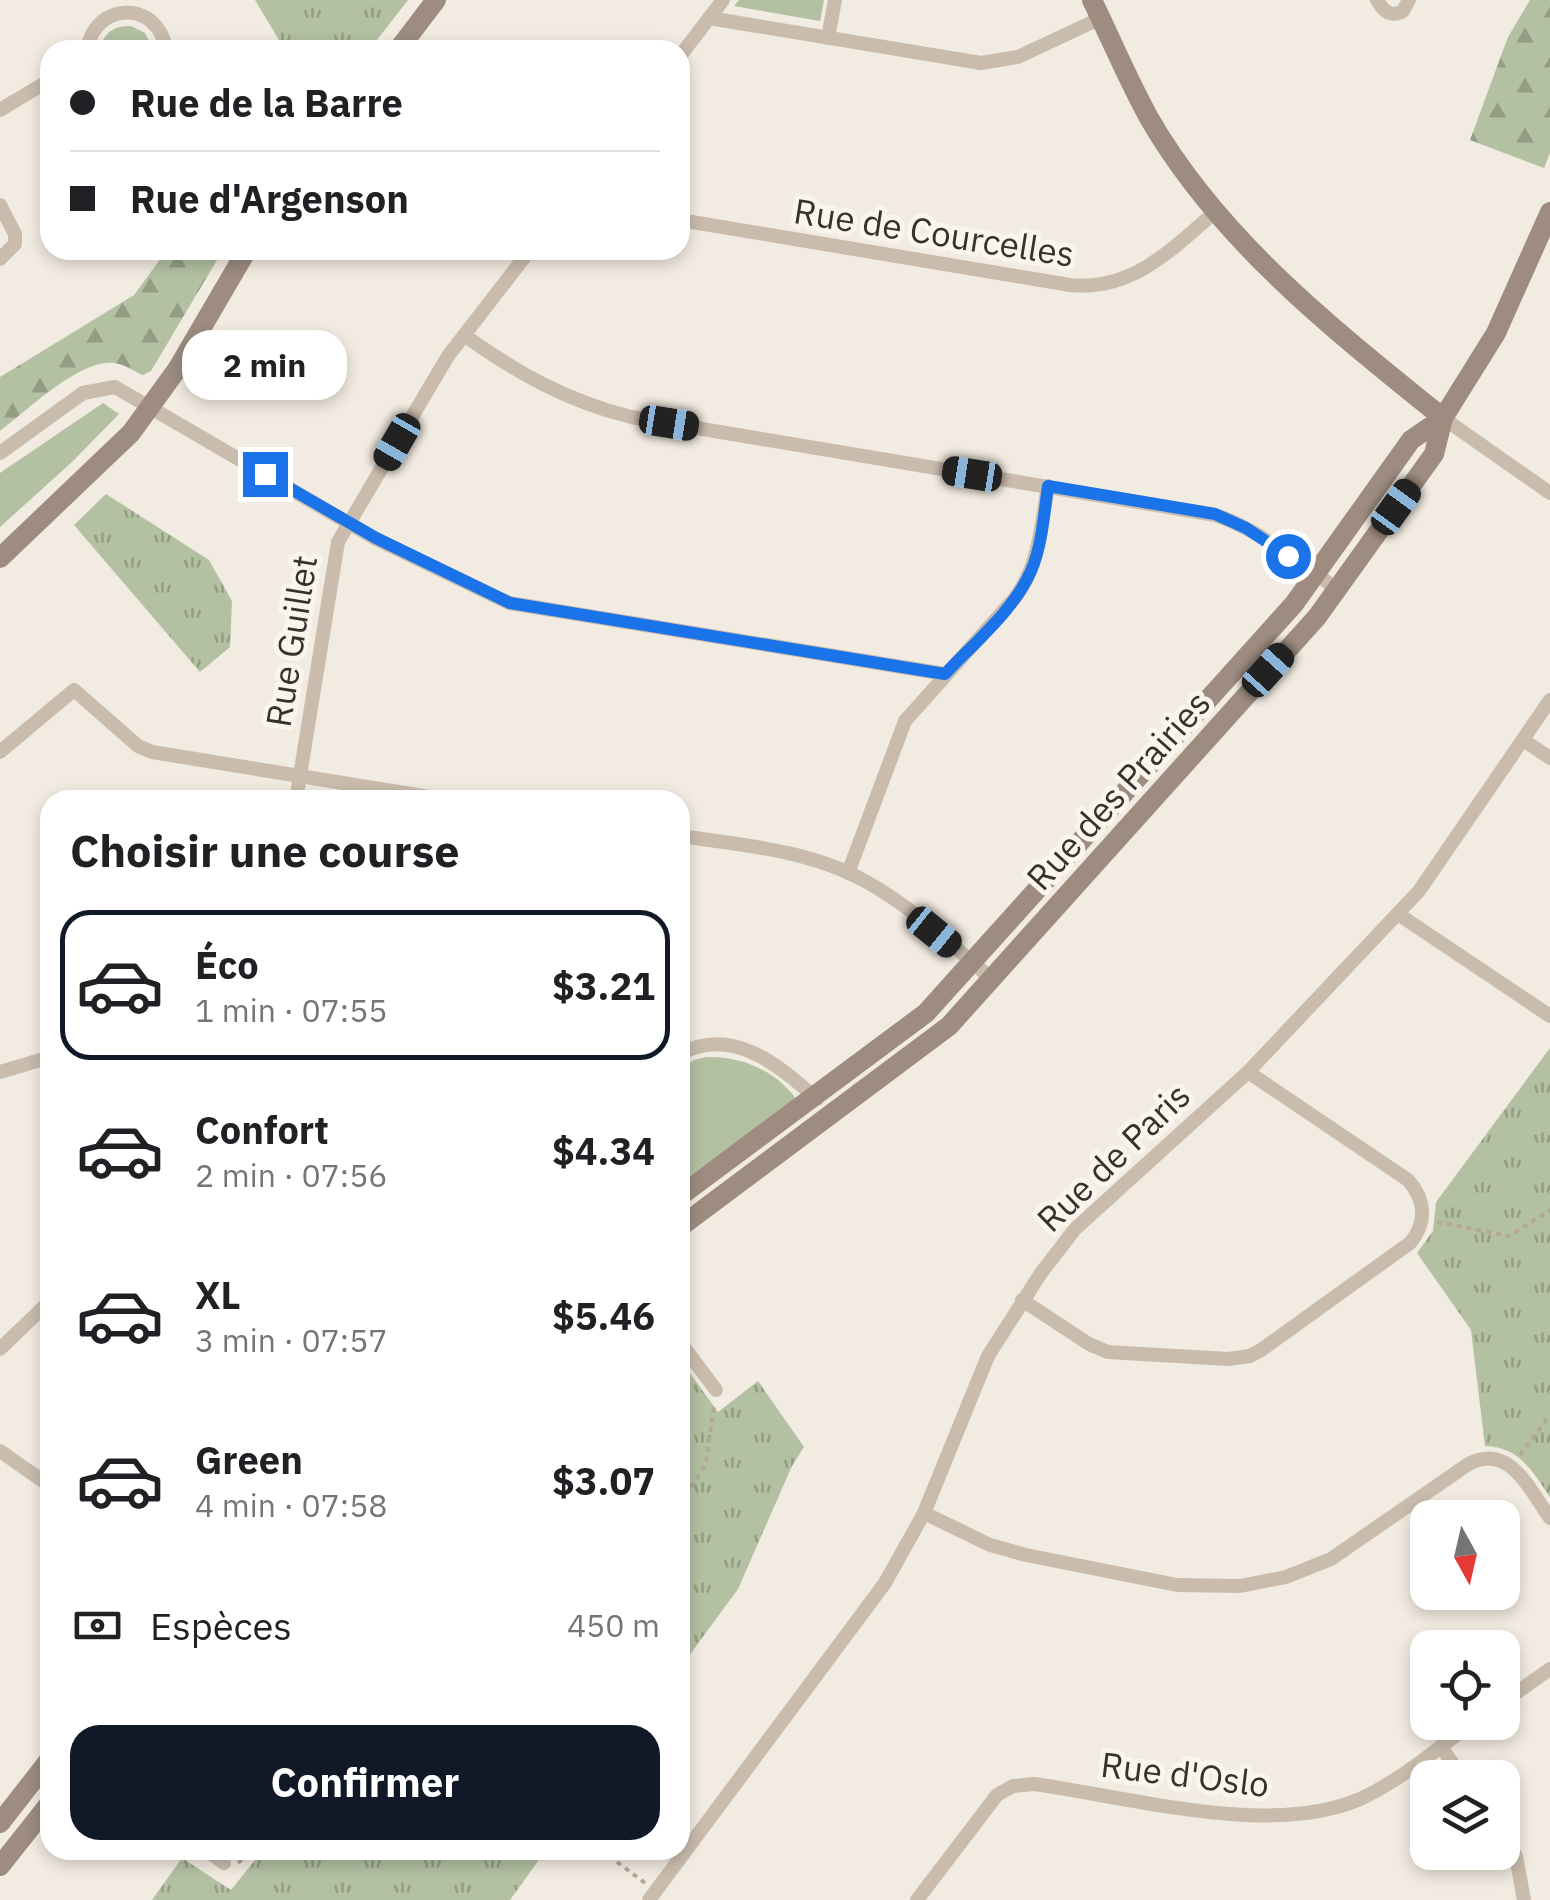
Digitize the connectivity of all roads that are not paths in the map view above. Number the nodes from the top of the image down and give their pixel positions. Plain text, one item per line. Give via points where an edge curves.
1 (436, 0) edge
2 (723, 0) edge
3 (835, 0) edge
4 (1377, 0) edge
5 (1409, 0) edge
6 (1097, 9) edge
7 (709, 18) junction
8 (828, 38) junction
9 (90, 40) edge
10 (162, 40) edge
11 (406, 40) edge
12 (690, 43) edge
13 (40, 86) edge
14 (0, 110) edge
15 (0, 204) edge
16 (1216, 210) junction
17 (1550, 212) edge
18 (690, 222) edge
19 (0, 259) edge
20 (241, 260) edge
21 (522, 260) edge
22 (464, 335) junction
23 (152, 407) junction
24 (1443, 418) junction
25 (0, 454) edge
26 (1048, 486) junction
27 (1550, 493) edge
28 (348, 523) junction
29 (0, 558) edge
30 (1317, 573) junction
31 (1337, 590) junction
32 (945, 674) junction
33 (1550, 700) edge
34 (1523, 740) junction
35 (0, 752) edge
36 (1550, 758) edge
37 (300, 776) junction
38 (298, 790) edge
39 (386, 790) edge
40 (690, 838) edge
41 (848, 873) junction
42 (1398, 914) junction
43 (972, 962) junction
44 (992, 980) junction
45 (1550, 1016) edge
46 (690, 1050) edge
47 (40, 1060) edge
48 (0, 1072) edge
49 (1248, 1072) junction
50 (814, 1096) junction
51 (829, 1116) junction
52 (690, 1189) edge
53 (690, 1220) edge
54 (1022, 1300) junction
55 (40, 1311) edge
56 (0, 1349) edge
57 (690, 1355) edge
58 (716, 1390) road end
59 (0, 1451) edge
60 (40, 1479) edge
61 (924, 1514) junction
62 (1550, 1518) edge
63 (1550, 1669) edge
64 (1520, 1690) edge
65 (1448, 1740) edge
66 (1440, 1746) junction
67 (1450, 1760) edge
68 (40, 1772) edge
69 (40, 1816) edge
70 (0, 1822) edge
71 (690, 1848) edge
72 (222, 1860) edge
73 (681, 1860) edge
74 (229, 1864) road end
75 (0, 1866) edge
76 (1519, 1870) edge
77 (653, 1898) edge
78 (917, 1900) edge
79 (1524, 1900) edge

1 - 11 street
2 - 7 street
3 - 8 street
4 - 5 street via 1394,14
6 - 8 street via 1018,56 994,62
6 - 16 street via 1150,118
7 - 8 street
7 - 12 street
9 - 10 street via 106,18 126,12 156,25
13 - 14 street
15 - 19 street via 15,234
16 - 18 street, Rue de Courcelles via 1147,268 1124,280 1084,286
16 - 24 street via 1316,315
17 - 24 street, Rue des Prairies via 1496,333
20 - 23 street
21 - 22 street, Rue Guillet
22 - 26 street via 550,390 631,417
22 - 28 street, Rue Guillet
23 - 25 street via 124,389 92,389
23 - 28 street
23 - 29 street via 109,457
24 - 27 street
24 - 30 street, Rue des Prairies via 1410,440
24 - 31 street, Rue des Prairies via 1434,454
26 - 30 street via 1215,514
26 - 32 street via 1028,579
28 - 32 street via 510,603
28 - 37 street, Rue Guillet via 336,548
30 - 31 street
30 - 43 street, Rue des Prairies
31 - 44 street, Rue des Prairies
32 - 41 street via 899,732
33 - 34 street, Rue de Paris
34 - 36 street
34 - 42 street, Rue de Paris
35 - 37 street via 74,690 144,750
37 - 38 street, Rue Guillet
37 - 39 street
40 - 41 street via 787,853
41 - 43 street via 886,894
42 - 45 street
42 - 49 street, Rue de Paris
43 - 44 street
43 - 50 street, Rue des Prairies via 911,1026
44 - 51 street, Rue des Prairies via 935,1039
46 - 50 street via 707,1044 740,1048 771,1061
47 - 48 street
49 - 54 street, Rue de Paris via 1075,1229
49 - 54 street via 1408,1180 1419,1194 1416,1236 1261,1350 1239,1359 1108,1352
50 - 51 street
50 - 52 street, Rue des Prairies
51 - 53 street, Rue des Prairies
54 - 61 street, Rue de Paris via 988,1356
55 - 56 street
57 - 58 street
59 - 60 street
61 - 62 street via 1012,1551 1177,1585 1240,1586 1331,1559 1474,1462 1494,1457 1512,1466
61 - 71 street, Rue de Paris via 867,1610
63 - 64 street
65 - 66 street, Rue d'Oslo
66 - 67 street
66 - 78 street, Rue d'Oslo via 1364,1797 1292,1816 1013,1786 991,1802
68 - 70 street
69 - 75 street
72 - 74 street
73 - 77 street, Rue de Paris
76 - 79 street

